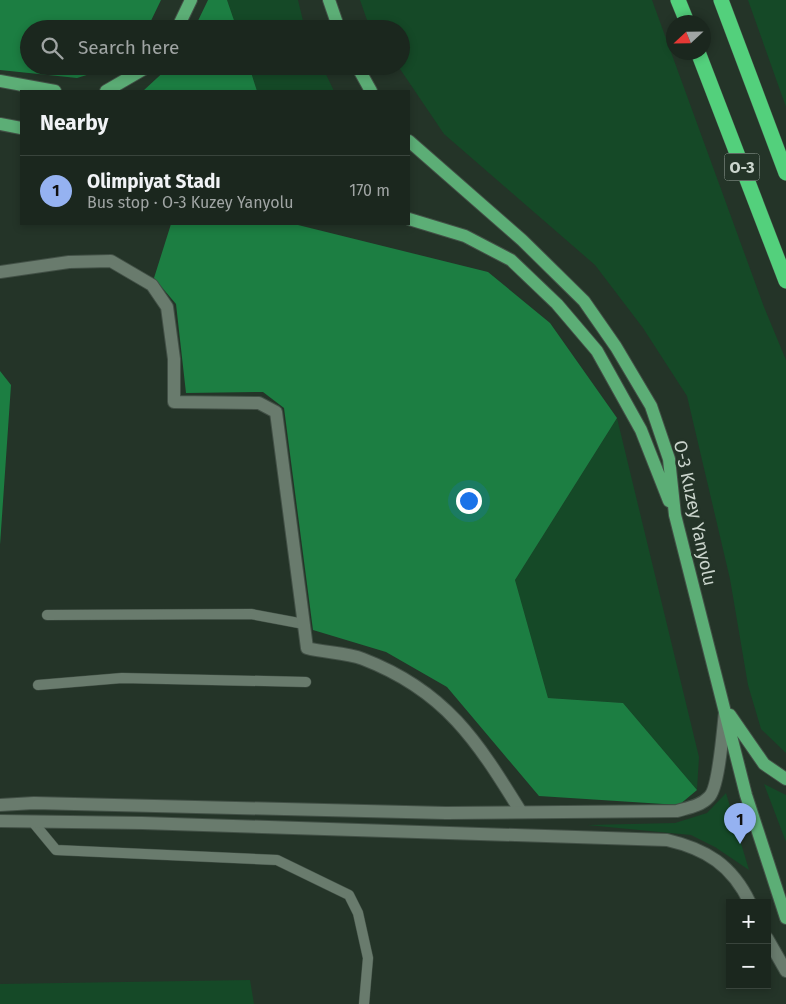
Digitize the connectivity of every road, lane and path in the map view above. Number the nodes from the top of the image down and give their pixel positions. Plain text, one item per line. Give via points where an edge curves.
1 (191, 0) edge
2 (329, 0) edge
3 (678, 0) edge
4 (721, 0) edge
5 (684, 15) edge
6 (181, 20) edge
7 (336, 20) edge
8 (701, 60) edge
9 (134, 75) edge
10 (362, 75) edge
11 (0, 81) edge
12 (50, 90) edge
13 (108, 90) edge
14 (370, 90) edge
15 (0, 124) edge
16 (20, 128) edge
17 (410, 142) edge
18 (786, 173) edge
19 (410, 219) edge
20 (0, 272) edge
21 (786, 281) edge
22 (675, 515) junction
23 (47, 615) dead end
24 (304, 624) junction
25 (306, 682) dead end
26 (38, 685) dead end
27 (725, 709) junction
28 (786, 779) edge
29 (0, 805) edge
30 (521, 812) junction
31 (32, 821) junction
32 (0, 822) edge
33 (748, 899) edge
34 (786, 918) edge
35 (770, 944) edge
36 (786, 971) edge
37 (364, 1004) edge

1 - 6 main road
2 - 7 main road
3 - 5 highway
4 - 18 highway, O-3
8 - 21 highway, O-3
9 - 13 main road
10 - 14 main road
11 - 12 main road
15 - 16 main road
17 - 22 main road, O-3 Kuzey Yanyolu via 522,240 589,309 616,347 651,406 669,459
19 - 22 main road via 465,236 511,260 557,304 597,351 641,430
20 - 24 street via 69,262 111,261 152,285 166,308 174,359 174,402 259,403 276,412
22 - 27 main road, O-3 Kuzey Yanyolu
23 - 24 lane via 251,614
24 - 30 street via 307,648 362,659 415,685 436,701 472,737
25 - 26 lane via 122,678
27 - 28 main road via 764,764
27 - 30 street via 717,781 710,797 696,806 677,811
27 - 34 main road, O-3 Kuzey Yanyolu via 746,795
29 - 30 street via 34,803 446,814
31 - 32 street
31 - 33 street via 667,840 692,846 717,859 735,878
31 - 37 lane via 56,850 277,860 349,895 358,913 368,958
35 - 36 street

